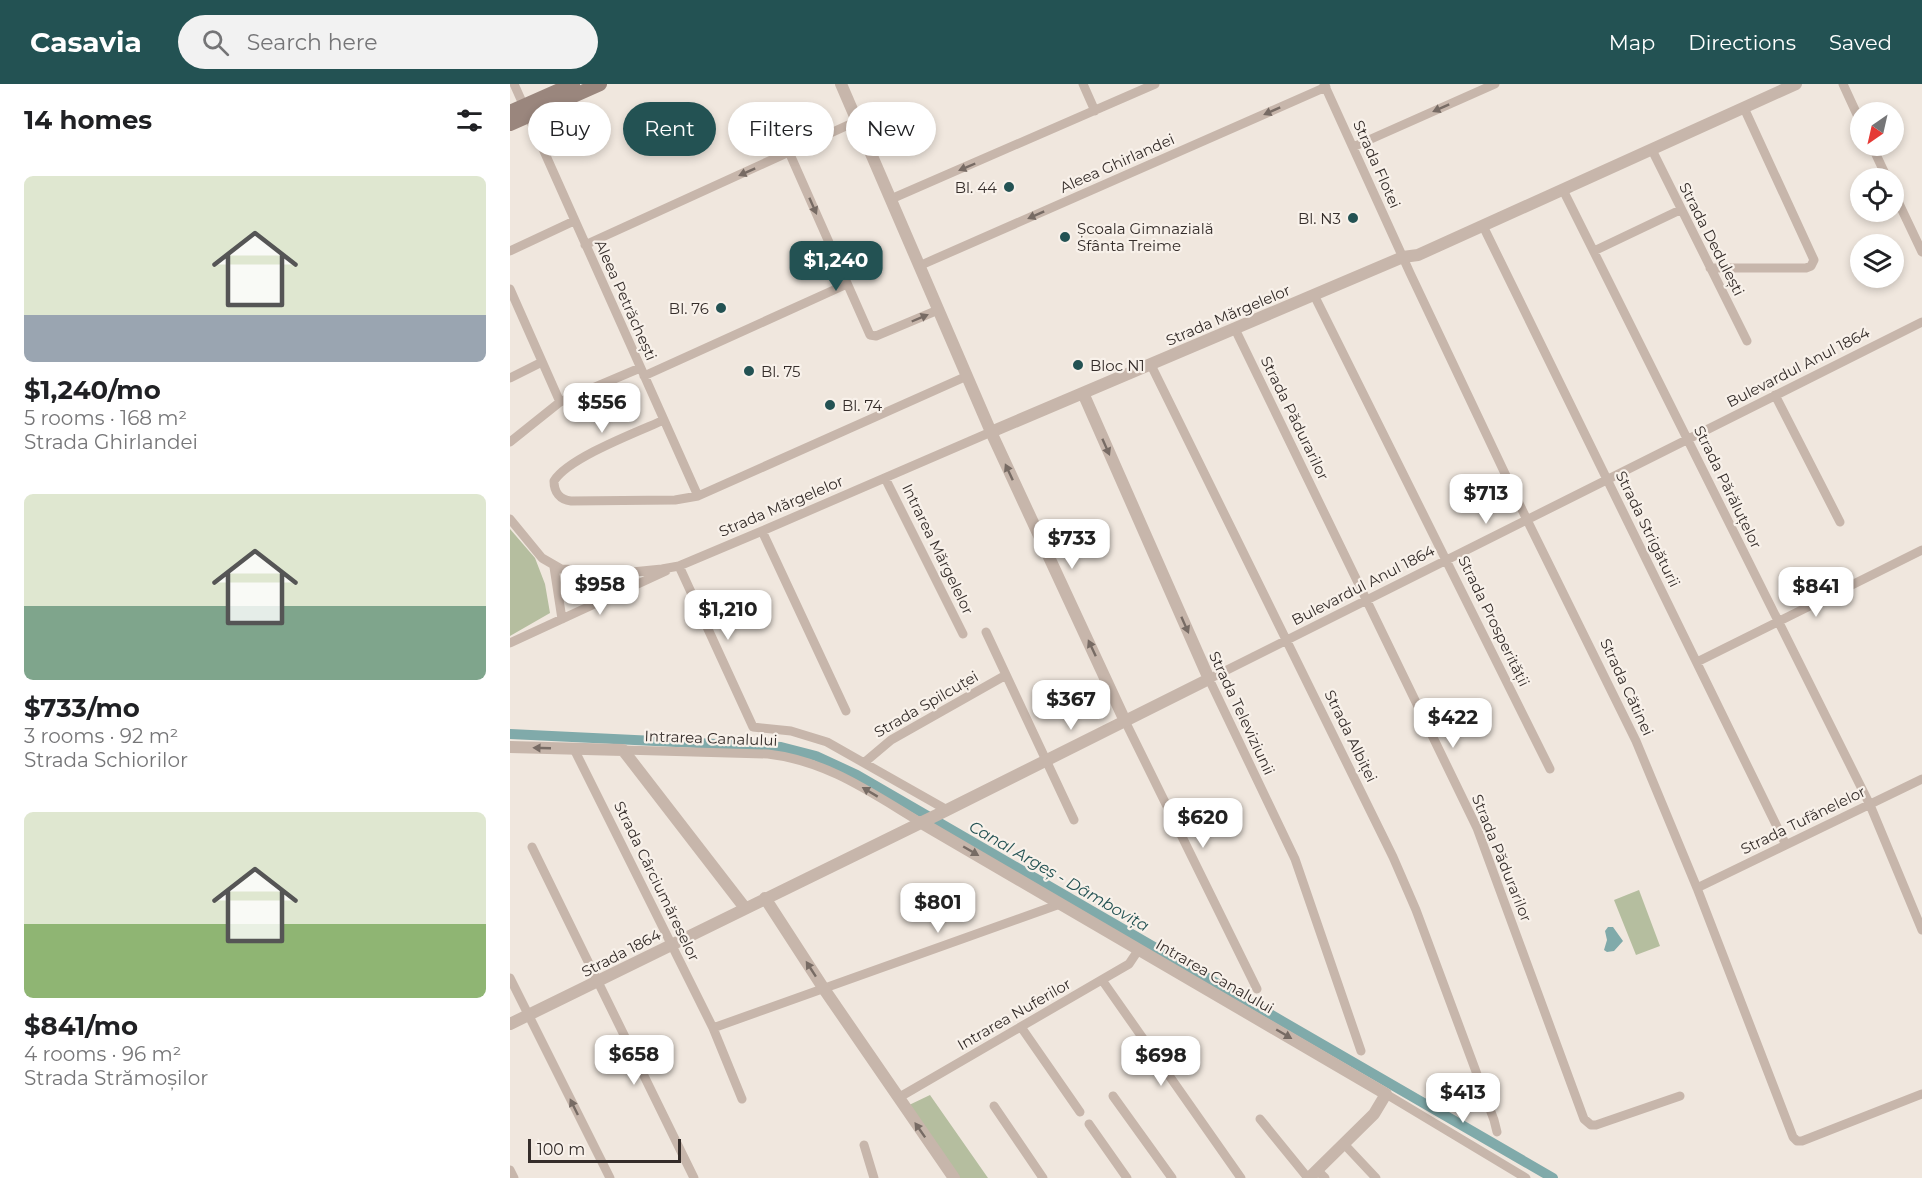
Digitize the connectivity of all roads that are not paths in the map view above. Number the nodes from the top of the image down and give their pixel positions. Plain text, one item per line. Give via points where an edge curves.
1 (514, 84) edge
2 (573, 84) edge
3 (600, 84) edge
4 (841, 84) edge
5 (1083, 84) edge
6 (1155, 84) edge
7 (1495, 84) edge
8 (1843, 84) edge
9 (1325, 86) edge
10 (1788, 86) edge
11 (849, 102) edge
12 (1851, 102) edge
13 (1744, 108) junction
14 (525, 111) junction
15 (1095, 111) junction
16 (510, 112) edge
17 (510, 124) edge
18 (1353, 147) junction
19 (1652, 150) junction
20 (780, 156) edge
21 (791, 156) edge
22 (872, 156) edge
23 (1563, 190) junction
24 (891, 199) junction
25 (1680, 210) junction
26 (1904, 214) edge
27 (574, 221) junction
28 (1483, 226) junction
29 (585, 245) junction
30 (510, 251) edge
31 (1594, 251) junction
32 (1922, 252) edge
33 (1403, 257) junction
34 (919, 266) junction
35 (1710, 268) junction
36 (847, 284) junction
37 (510, 289) edge
38 (1314, 295) junction
39 (938, 310) junction
40 (1922, 322) edge
41 (1235, 328) junction
42 (1747, 341) dead end
43 (542, 362) junction
44 (1151, 365) junction
45 (642, 372) junction
46 (967, 376) junction
47 (510, 378) edge
48 (1083, 393) junction
49 (1775, 395) junction
50 (560, 402) junction
51 (664, 420) junction
52 (991, 432) junction
53 (1688, 439) junction
54 (510, 442) edge
55 (885, 478) junction
56 (1607, 480) junction
57 (698, 496) junction
58 (510, 519) edge
59 (1527, 520) junction
60 (1840, 522) dead end
61 (762, 531) junction
62 (1922, 550) edge
63 (1447, 560) junction
64 (679, 566) junction
65 (554, 567) junction
66 (1366, 600) junction
67 (562, 619) junction
68 (1778, 621) junction
69 (986, 632) dead end
70 (963, 634) dead end
71 (1287, 640) junction
72 (510, 643) edge
73 (1697, 662) junction
74 (1006, 675) junction
75 (1209, 679) junction
76 (846, 711) dead end
77 (1125, 720) junction
78 (510, 747) edge
79 (574, 749) junction
80 (623, 750) junction
81 (1045, 760) junction
82 (865, 762) junction
83 (1550, 768) dead end
84 (1922, 779) edge
85 (1870, 805) junction
86 (947, 810) junction
87 (1074, 820) dead end
88 (920, 822) junction
89 (1786, 845) junction
90 (532, 847) dead end
91 (1697, 888) junction
92 (765, 898) junction
93 (1060, 904) junction
94 (745, 908) junction
95 (1922, 930) edge
96 (672, 944) junction
97 (1138, 949) junction
98 (510, 978) edge
99 (1102, 980) junction
100 (598, 981) junction
101 (824, 989) junction
102 (1257, 989) dead end
103 (528, 1014) junction
104 (510, 1024) edge
105 (1021, 1027) junction
106 (712, 1028) junction
107 (1361, 1051) dead end
108 (1386, 1094) junction
109 (1922, 1094) edge
110 (1113, 1096) dead end
111 (1680, 1096) dead end
112 (742, 1098) dead end
113 (898, 1098) junction
114 (994, 1107) dead end
115 (1080, 1112) dead end
116 (1260, 1119) dead end
117 (1089, 1124) dead end
118 (1497, 1132) dead end
119 (1344, 1144) junction
120 (864, 1145) dead end
121 (510, 1170) edge
122 (1315, 1176) edge
123 (514, 1178) edge
124 (610, 1178) edge
125 (694, 1178) edge
126 (874, 1178) edge
127 (954, 1178) edge
128 (1044, 1178) edge
129 (1127, 1178) edge
130 (1172, 1178) edge
131 (1241, 1178) edge
132 (1376, 1178) edge
133 (1526, 1178) edge

1 - 14 street, Aleea Petrăchești
2 - 14 main road
3 - 14 main road
4 - 11 street
5 - 15 street
6 - 15 street
7 -> 18 street
8 - 12 street
9 - 18 street, Strada Flotei
9 -> 34 street, Aleea Ghirlandei
10 - 13 street, Strada Mărgelelor
13 - 19 street, Strada Mărgelelor
13 - 35 street via 1814,260 1806,268
14 - 16 main road
14 - 17 main road
14 - 27 street, Aleea Petrăchești
15 -> 24 street
18 - 33 street, Strada Flotei
19 - 23 street, Strada Mărgelelor
19 - 25 street, Strada Dedulești
20 -> 29 street
21 -> 36 street
22 - 24 street
23 - 28 street, Strada Mărgelelor
23 - 31 street, Strada Părăluțelor
24 - 34 street
25 - 31 street
25 - 35 street, Strada Dedulești
26 - 32 street
27 - 29 street, Aleea Petrăchești
27 - 30 street
28 - 33 street, Strada Mărgelelor via 1418,255
28 - 56 street, Strada Strigăturii
29 - 45 street, Aleea Petrăchești
31 - 53 street, Strada Părăluțelor
33 - 38 street, Strada Mărgelelor
33 - 59 street, Strada Cătinei
34 - 39 street
35 - 42 street, Strada Dedulești
36 -> 39 street via 873,336
36 - 45 street
37 - 43 street
38 - 41 street, Strada Mărgelelor
38 - 63 street, Strada Prosperității
39 - 46 street
40 - 49 street, Bulevardul Anul 1864
41 - 44 street, Strada Mărgelelor
41 - 66 street, Strada Pădurarilor
43 - 47 street
43 - 50 street
44 - 48 street, Strada Mărgelelor
44 - 71 street, Strada Albiței
45 - 50 street
45 - 51 street, Aleea Petrăchești
46 - 52 street
46 - 57 street
48 - 52 street, Strada Mărgelelor
48 -> 75 street, Strada Televiziunii
49 - 53 street, Bulevardul Anul 1864
49 - 60 street
50 - 54 street
51 - 57 street, Aleea Petrăchești
51 - 57 street via 591,454 563,472 554,481 556,493 571,501 675,500
52 - 55 street, Strada Mărgelelor
77 -> 52 street
53 - 56 street, Bulevardul Anul 1864
53 - 68 street, Strada Părăluțelor
55 - 61 street, Strada Mărgelelor
55 - 70 street, Intrarea Mărgelelor
56 - 59 street, Bulevardul Anul 1864
56 - 73 street, Strada Strigăturii
58 - 65 street
59 - 63 street, Bulevardul Anul 1864
59 - 91 street, Strada Cătinei via 1636,741
61 - 64 street, Strada Mărgelelor
61 - 76 street
62 - 68 street
63 - 66 street, Bulevardul Anul 1864
63 - 83 street, Strada Prosperității
64 - 65 street, Strada Mărgelelor via 632,572
64 - 67 street
64 - 82 street via 753,727 813,736
65 - 67 street
66 - 71 street, Bulevardul Anul 1864
66 - 111 street, Strada Pădurarilor via 1477,828 1584,1119 1596,1125
67 - 72 street
68 - 73 street
68 - 85 street, Strada Părăluțelor
69 - 74 street
71 - 75 street, Bulevardul Anul 1864
71 - 118 street, Strada Albiței via 1416,910
73 - 89 street, Strada Strigăturii
74 - 81 street
74 - 82 street, Strada Spilcuței via 891,740
75 - 77 street, Bulevardul Anul 1864
75 - 107 street, Strada Televiziunii via 1294,859
77 - 81 street, Bulevardul Anul 1864
77 - 102 street
79 -> 78 street, Intrarea Canalului
79 - 80 street, Intrarea Canalului
79 - 96 street, Strada Cârciumăreselor
88 -> 80 street, Intrarea Canalului via 845,777 789,757
80 - 94 street
81 - 86 street, Bulevardul Anul 1864
81 - 87 street
82 - 86 street
84 - 85 street, Strada Tufănelelor
85 - 89 street, Strada Tufănelelor
85 - 95 street, Strada Părăluțelor
86 - 88 street, Bulevardul Anul 1864
88 - 92 street, Strada 1864
88 -> 93 street, Intrarea Canalului
89 - 91 street, Strada Tufănelelor
90 - 100 street
91 - 109 street, Strada Cătinei via 1797,1141
92 - 94 street, Strada 1864
101 -> 92 street
93 - 97 street, Intrarea Canalului
93 - 101 street
94 - 96 street, Strada 1864
96 - 100 street, Strada 1864
96 - 106 street, Strada Cârciumăreselor
97 - 99 street, Intrarea Nuferilor via 1129,964
97 -> 108 street, Intrarea Canalului
98 - 103 street
99 - 105 street, Intrarea Nuferilor
99 - 131 street
100 - 103 street, Strada 1864
100 - 125 street
101 - 106 street
101 - 113 street
103 - 104 street, Strada 1864
124 -> 103 street
105 - 113 street, Intrarea Nuferilor
105 - 115 street
106 - 112 street, Strada Cârciumăreselor
108 - 119 street via 1374,1114
108 - 133 street, Intrarea Canalului
110 - 130 street
127 -> 113 street
114 - 128 street
116 - 122 street
117 - 129 street
119 - 122 street
119 - 132 street
120 - 126 street
121 - 123 street

